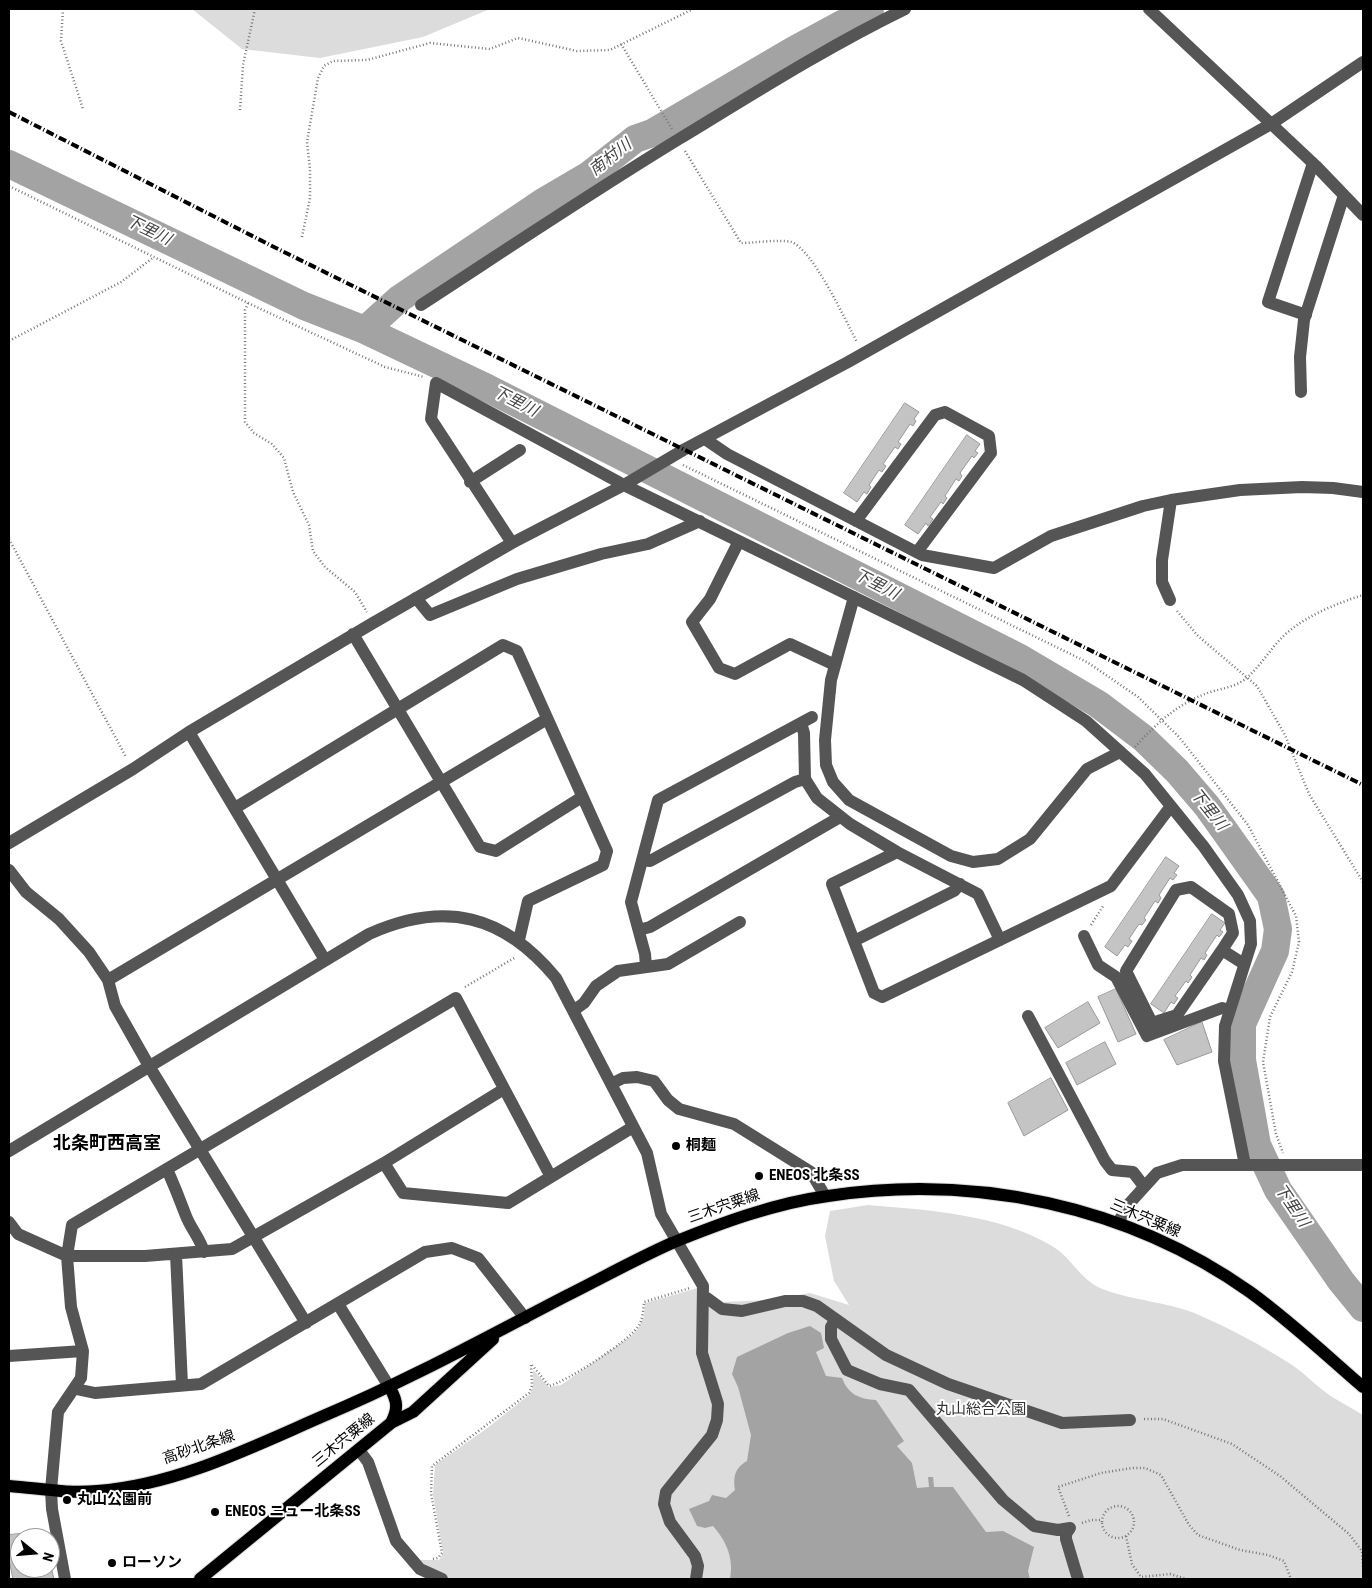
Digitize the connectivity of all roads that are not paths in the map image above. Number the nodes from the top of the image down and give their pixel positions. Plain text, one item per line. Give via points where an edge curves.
1 (905, 9) edge
2 (1149, 9) edge
3 (1363, 62) edge
4 (1271, 124) junction
5 (1313, 163) junction
6 (1344, 195) junction
7 (1363, 215) edge
8 (421, 305) dead end
9 (1306, 315) junction
10 (1301, 392) dead end
11 (705, 439) junction
12 (520, 450) dead end
13 (470, 482) junction
14 (628, 483) junction
15 (1363, 492) edge
16 (1171, 500) junction
17 (700, 521) junction
18 (856, 521) junction
19 (739, 541) junction
20 (512, 543) junction
21 (917, 552) junction
22 (854, 597) junction
23 (416, 598) junction
24 (1170, 600) road end
25 (353, 634) junction
26 (835, 664) junction
27 (398, 709) junction
28 (812, 717) dead end
29 (547, 719) junction
30 (800, 723) junction
31 (189, 732) junction
32 (1123, 754) junction
33 (805, 779) junction
34 (441, 782) junction
35 (582, 797) junction
36 (1171, 806) junction
37 (235, 808) junction
38 (840, 817) junction
39 (9, 843) edge
40 (897, 852) junction
41 (642, 860) junction
42 (9, 870) edge
43 (278, 880) junction
44 (960, 884) junction
45 (740, 922) dead end
46 (639, 930) junction
47 (1084, 936) road end
48 (519, 940) junction
49 (1000, 940) junction
50 (854, 941) junction
51 (1222, 950) junction
52 (325, 960) junction
53 (1244, 964) junction
54 (646, 966) junction
55 (108, 980) junction
56 (1230, 1010) junction
57 (573, 1011) junction
58 (1028, 1016) dead end
59 (149, 1066) junction
60 (611, 1084) junction
61 (504, 1090) junction
62 (633, 1127) junction
63 (199, 1150) junction
64 (9, 1151) edge
65 (384, 1163) junction
66 (1245, 1165) junction
67 (1363, 1165) edge
68 (167, 1169) junction
69 (551, 1177) junction
70 (1144, 1185) junction
71 (826, 1196) junction
72 (9, 1222) edge
73 (1118, 1223) junction
74 (14, 1237) edge
75 (252, 1239) junction
76 (676, 1242) junction
77 (204, 1252) junction
78 (176, 1254) junction
79 (68, 1256) junction
80 (703, 1290) junction
81 (338, 1304) junction
82 (525, 1318) junction
83 (835, 1320) junction
84 (306, 1323) junction
85 (508, 1326) junction
86 (83, 1351) junction
87 (9, 1356) edge
88 (182, 1386) junction
89 (1363, 1387) edge
90 (390, 1388) junction
91 (76, 1389) junction
92 (1130, 1420) road end
93 (391, 1423) junction
94 (359, 1450) junction
95 (9, 1486) edge
96 (51, 1490) junction
97 (65, 1579) edge
98 (200, 1579) edge
99 (442, 1579) edge
100 (696, 1579) edge
101 (1078, 1579) edge

1 - 8 street via 746,97 634,165
2 - 4 street
3 - 4 street
4 - 5 street
4 - 11 street
5 - 6 street
5 - 9 street via 1268,302
6 - 7 street
6 - 9 street
9 - 10 street via 1300,357
11 - 14 street
11 - 18 street via 727,454
12 - 13 street
13 - 14 street via 431,419 436,383
13 - 20 street
14 - 17 street
14 - 20 street
15 - 16 street via 1302,487 1232,491
16 - 21 street via 1051,536 994,568
16 - 24 street via 1162,560 1162,582
17 - 19 street
17 - 23 street via 648,544 517,579 430,615
18 - 21 street
18 - 21 street via 935,414 945,412 989,436 991,453
19 - 22 street
19 - 26 street via 710,600 692,622 719,668 735,674 790,644
20 - 23 street
22 - 26 street
22 - 32 street via 1023,680 1086,721
23 - 25 street
25 - 27 street
25 - 31 street
26 - 32 street via 825,740 826,764 833,782 849,800 951,856 973,862 998,859 1030,839 1087,769
27 - 29 street via 503,645 517,651
27 - 34 street
27 - 37 street
28 - 30 street
29 - 34 street
29 - 35 street
30 - 33 street via 804,733
30 - 41 street via 658,800
31 - 37 street
31 - 39 street
32 - 36 street via 1145,774
33 - 38 street via 817,798
33 - 41 street via 650,861
34 - 35 street via 480,847 496,851
34 - 43 street
35 - 48 street via 607,851 603,864 528,901
36 - 49 street via 1109,887
36 - 53 street via 1238,895 1250,922 1251,944
37 - 43 street
38 - 40 street
38 - 46 street
40 - 44 street
40 - 50 street via 832,884
41 - 46 street via 631,902
42 - 55 street via 26,892 59,919 83,945
43 - 52 street
43 - 55 street
44 - 49 street via 978,894
44 - 50 street via 954,891
45 - 54 street via 668,964
46 - 54 street
47 - 56 street via 1098,965 1116,977 1147,1036 1222,1008
48 - 52 street via 493,926 468,918 417,918 391,924 369,934
48 - 57 street via 556,978
49 - 50 street via 882,998 874,993
51 - 51 street via 1233,933 1229,914 1191,888 1176,890 1126,971 1152,1023 1177,1015
51 - 53 street
52 - 59 street
53 - 56 street
54 - 57 street via 618,971 596,986 584,1003
55 - 59 street via 115,1006
56 - 66 street via 1225,1026 1224,1061
57 - 60 street
58 - 70 street via 1105,1160 1112,1170 1133,1172
59 - 63 street
59 - 64 street
60 - 62 street
60 - 71 street via 623,1078 637,1077 654,1081 679,1109 734,1124 811,1172
61 - 63 street via 456,998
61 - 65 street
61 - 69 street
62 - 69 street
62 - 76 street via 647,1153 661,1214
63 - 68 street
63 - 75 street
65 - 69 street via 403,1193 508,1203
65 - 75 street
66 - 67 street
66 - 70 street via 1182,1165 1156,1173
68 - 77 street
68 - 79 street via 72,1225
70 - 73 street
71 - 73 main road, 三木宍粟線 via 913,1188 958,1190 1056,1203
71 - 76 main road, 三木宍粟線 via 777,1206
72 - 74 street
73 - 89 main road, 三木宍粟線 via 1204,1264 1249,1292
74 - 79 street
75 - 77 street via 232,1249
75 - 84 street
76 - 80 street via 687,1256
76 - 82 main road, 三木宍粟線
77 - 78 street
78 - 79 street
78 - 88 street
79 - 86 street via 71,1307
80 - 83 street via 707,1298 722,1309 742,1311 785,1301 803,1301 817,1306
80 - 100 street via 702,1353 718,1404 717,1420 712,1435 666,1492 664,1504 670,1522 695,1556 698,1566
81 - 82 street via 425,1252 452,1248 478,1258
81 - 84 street
81 - 90 street
82 - 85 main road, 三木宍粟線
83 - 92 street via 886,1355 948,1384 1062,1423
83 - 101 street via 831,1340 847,1370 880,1384 909,1390 1003,1500 1034,1526 1058,1530 1070,1528 1066,1540
84 - 88 street via 201,1384
85 - 90 main road, 三木宍粟線
85 - 93 main road via 413,1412
86 - 87 street
86 - 91 street via 81,1378
88 - 91 street via 95,1393
90 - 93 main road, 三木宍粟線 via 397,1411
90 - 96 main road, 高砂北条線 via 242,1451 173,1476 93,1492
91 - 96 street via 58,1412
93 - 94 main road, 三木宍粟線
94 - 98 main road, 三木宍粟線
94 - 99 street via 368,1462 396,1540 420,1569
95 - 96 main road, 高砂北条線
96 - 97 street

